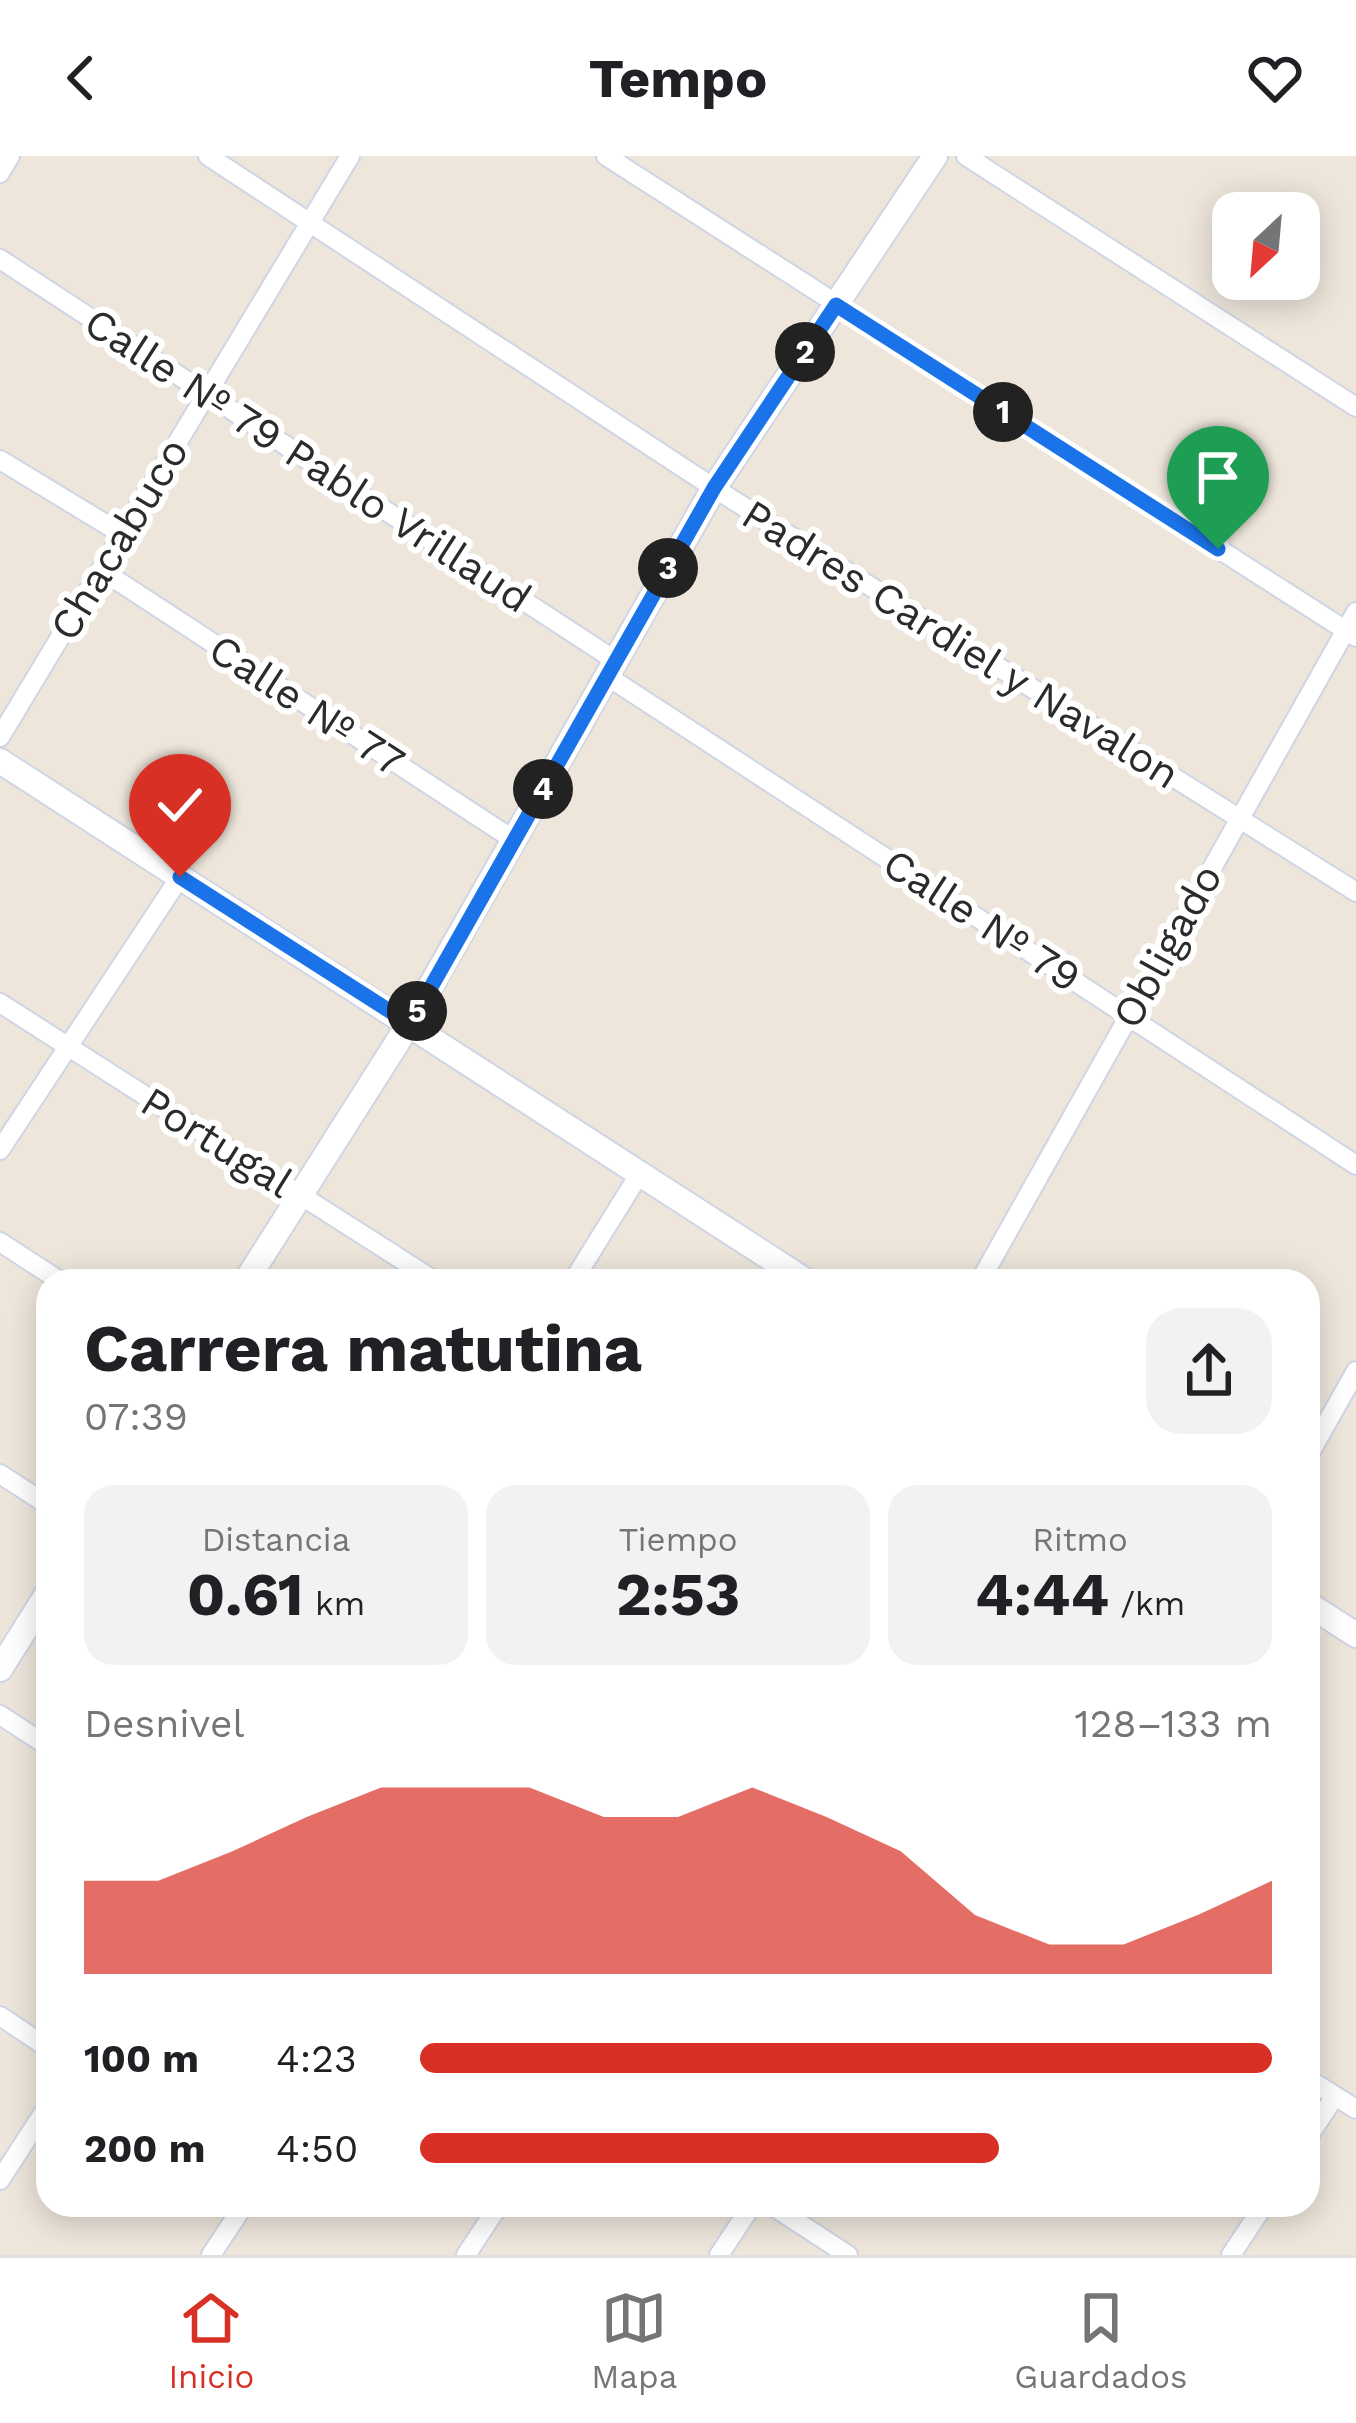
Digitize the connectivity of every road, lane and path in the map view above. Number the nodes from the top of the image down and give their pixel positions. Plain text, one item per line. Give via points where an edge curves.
1 (10, 156) edge
2 (208, 156) edge
3 (350, 156) edge
4 (606, 156) edge
5 (935, 156) edge
6 (966, 156) edge
7 (0, 173) edge
8 (310, 223) junction
9 (0, 259) edge
10 (836, 305) junction
11 (207, 394) junction
12 (1356, 407) edge
13 (0, 460) edge
14 (714, 488) junction
15 (122, 534) junction
16 (101, 570) junction
17 (1352, 626) edge
18 (611, 668) junction
19 (0, 737) edge
20 (0, 760) edge
21 (1238, 820) junction
22 (514, 840) junction
23 (180, 877) junction
24 (1356, 892) edge
25 (0, 1004) edge
26 (1128, 1016) junction
27 (410, 1024) junction
28 (67, 1046) junction
29 (0, 1150) edge
30 (1356, 1165) edge
31 (640, 1173) junction
32 (301, 1195) junction
33 (0, 1242) edge
34 (42, 1269) edge
35 (254, 1269) edge
36 (416, 1269) edge
37 (580, 1269) edge
38 (788, 1269) edge
39 (987, 1269) edge
40 (1356, 1371) edge
41 (1351, 1393) edge
42 (1320, 1438) edge
43 (0, 1474) edge
44 (36, 1497) edge
45 (36, 1612) edge
46 (1320, 1612) edge
47 (1356, 1635) edge
48 (0, 1669) edge
49 (0, 1715) edge
50 (36, 1738) edge
51 (0, 2016) edge
52 (36, 2040) edge
53 (1320, 2087) edge
54 (1335, 2096) junction
55 (1356, 2109) edge
56 (1320, 2119) edge
57 (36, 2124) edge
58 (0, 2180) edge
59 (236, 2217) edge
60 (491, 2217) edge
61 (744, 2217) edge
62 (789, 2217) edge
63 (1256, 2217) edge
64 (211, 2255) edge
65 (466, 2255) edge
66 (719, 2255) edge
67 (848, 2255) edge
68 (1231, 2255) edge

1 - 7 street
2 - 8 street, Padres Cardiel y Navalon
3 - 8 street, Chacabuco
4 - 10 street
5 - 10 street
6 - 12 street
8 - 11 street, Chacabuco
8 - 14 street, Padres Cardiel y Navalon
9 - 11 street, Calle Nº 79 Pablo Vrillaud
10 - 14 street
10 - 17 street
11 - 15 street, Chacabuco
11 - 18 street, Calle Nº 79 Pablo Vrillaud
13 - 15 street
14 - 18 street
14 - 21 street, Padres Cardiel y Navalon
15 - 16 street, Chacabuco
16 - 19 street, Chacabuco
16 - 22 street, Calle Nº 77
17 - 21 street, Obligado
18 - 22 street
18 - 26 street, Calle Nº 79
20 - 23 street
21 - 24 street, Padres Cardiel y Navalon
21 - 26 street, Obligado
22 - 27 street
23 - 27 street
23 - 28 street
25 - 28 street, Portugal
26 - 30 street, Calle Nº 79
26 - 39 street, Obligado
27 - 31 street
27 - 32 street
28 - 29 street
28 - 32 street, Portugal
31 - 37 street
31 - 38 street
32 - 35 street
32 - 36 street, Portugal
33 - 34 street
40 - 41 street
41 - 42 street
43 - 44 street
45 - 48 street
46 - 47 street
49 - 50 street
51 - 52 street
53 - 54 street
54 - 55 street
54 - 56 street
57 - 58 street
59 - 64 street
60 - 65 street
61 - 66 street
62 - 67 street
63 - 68 street

